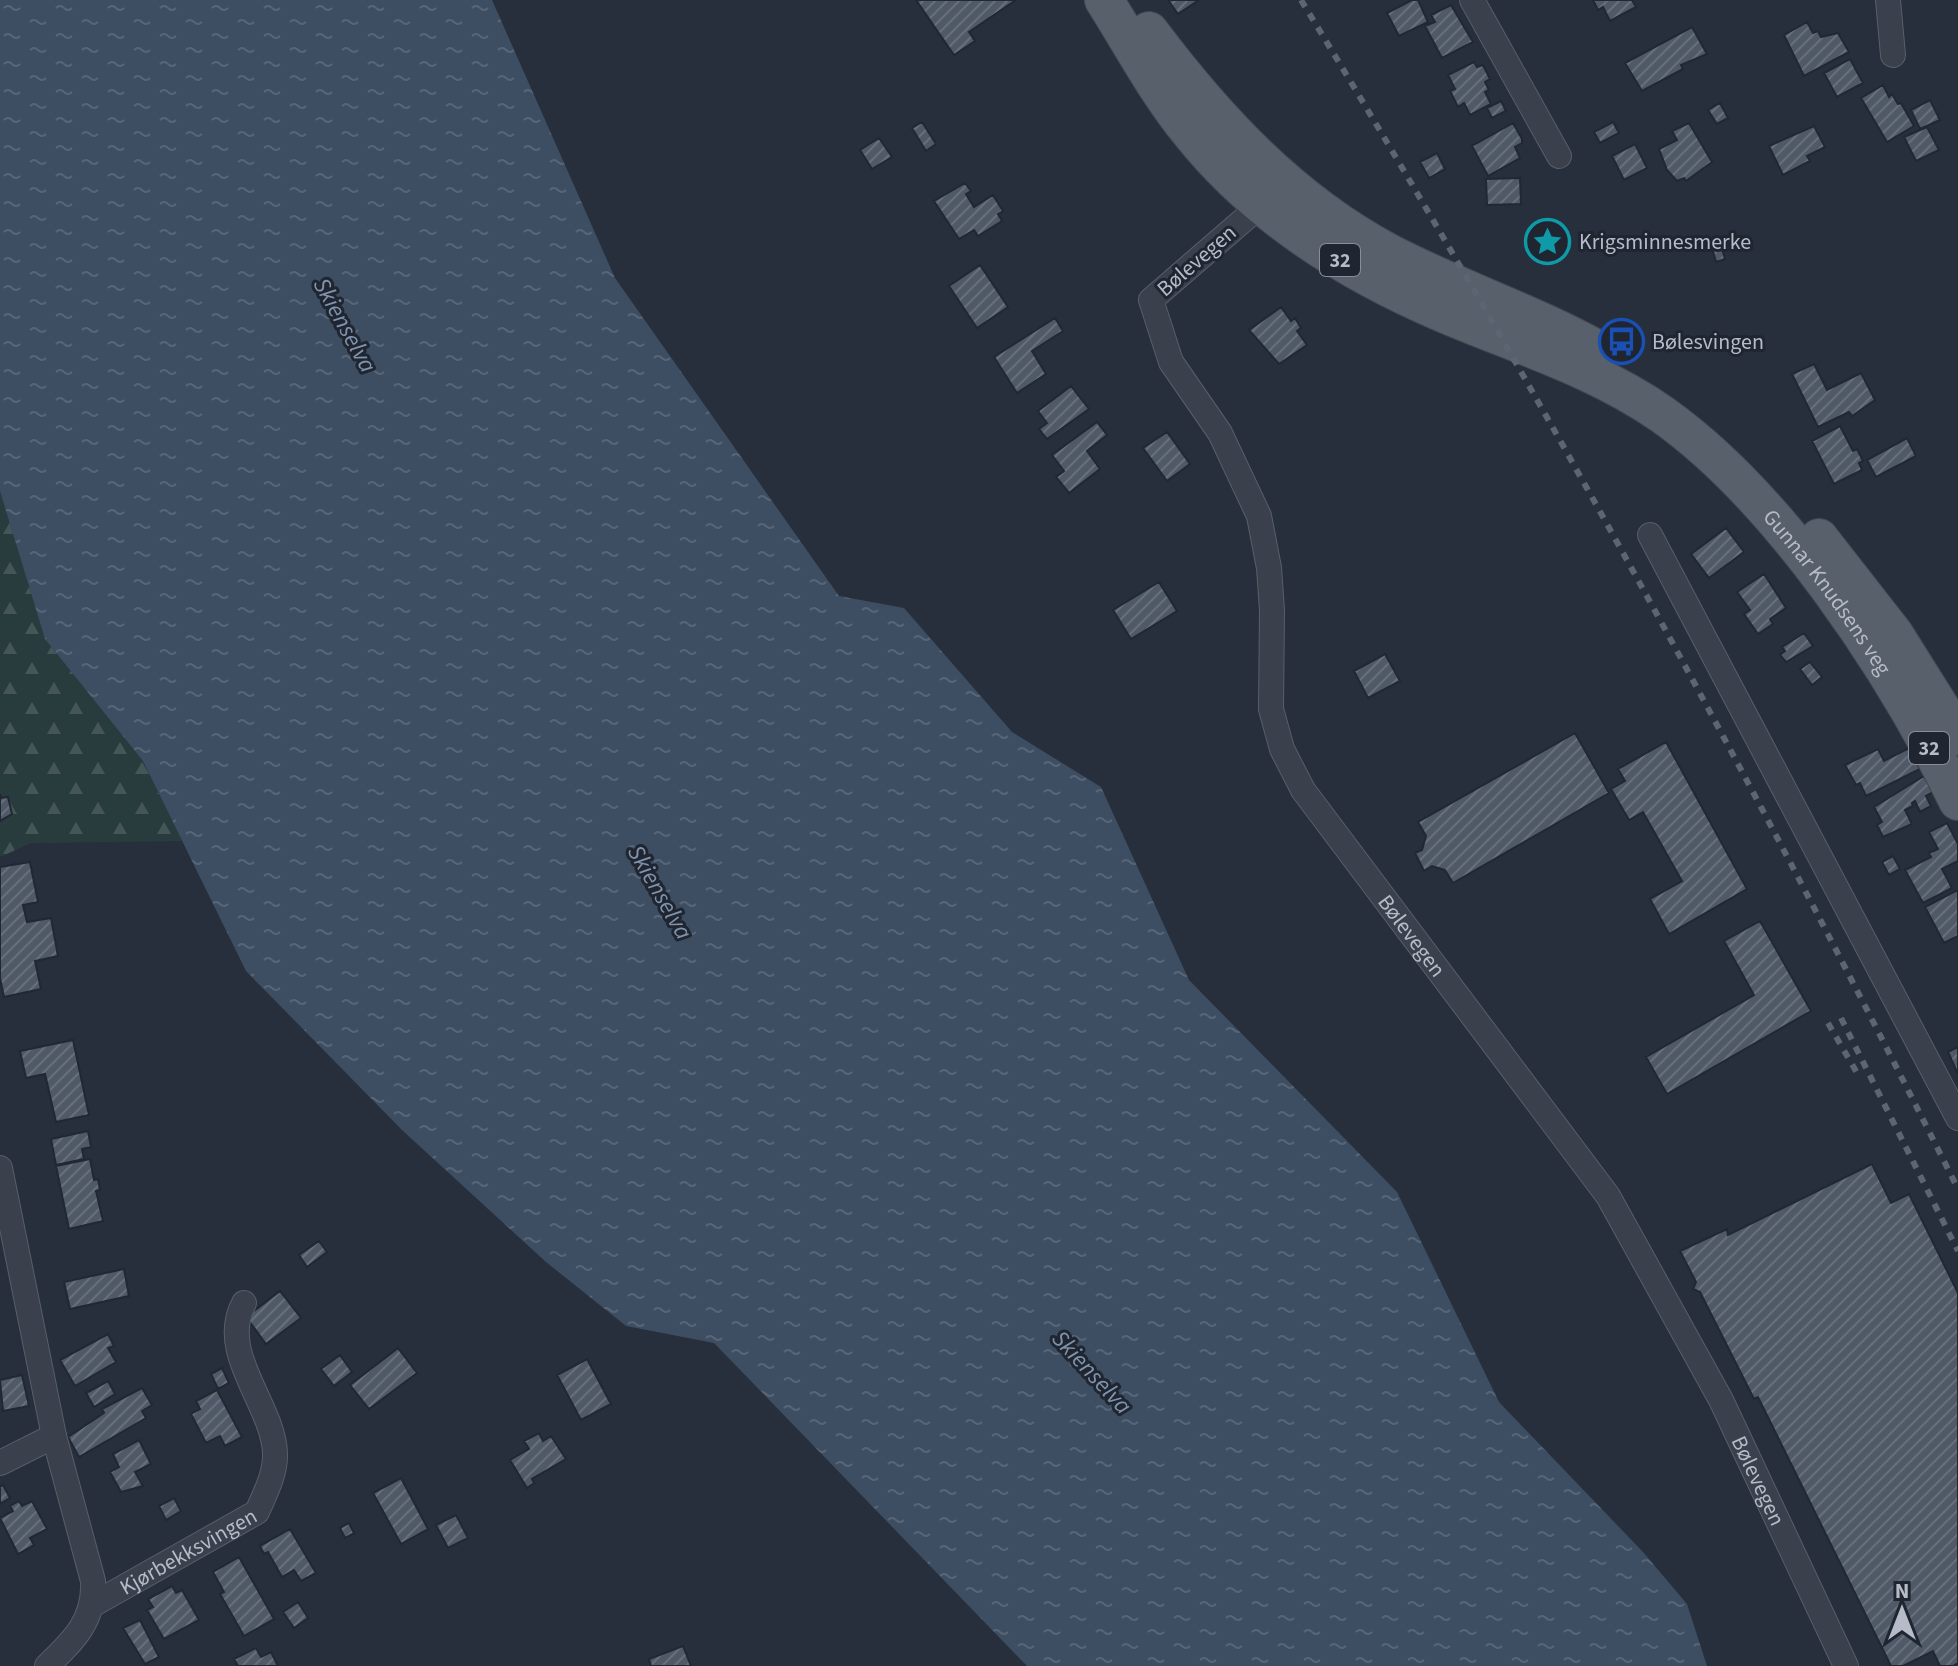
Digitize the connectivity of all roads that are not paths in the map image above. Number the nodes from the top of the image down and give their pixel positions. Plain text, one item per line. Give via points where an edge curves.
1 (1104, 0) edge
2 (1126, 0) edge
3 (1472, 0) edge
4 (1888, 0) edge
5 (1893, 55) dead end
6 (1559, 156) dead end
7 (1274, 194) junction
8 (1660, 401) junction
9 (1650, 535) dead end
10 (1958, 736) edge
11 (1958, 801) edge
12 (1958, 1118) edge
13 (0, 1168) edge
14 (244, 1303) dead end
15 (54, 1436) junction
16 (0, 1463) edge
17 (94, 1604) junction
18 (47, 1666) edge
19 (1846, 1666) edge

1 - 7 main road, 32 via 1189,132 1220,167
2 - 7 main road, 32
3 - 6 street
4 - 5 street
7 - 8 main road, 32 via 1593,347
7 - 19 street, Bølevegen via 1151,300 1171,362 1220,433 1259,516 1272,610 1271,709 1282,749 1310,800 1608,1196 1721,1400
8 - 10 main road, Gunnar Knudsens veg / 32 via 1701,420 1818,537 1894,634
8 - 11 main road, Gunnar Knudsens veg / 32 via 1730,470 1801,552 1869,646
9 - 12 street
13 - 15 street, Kjørbekksvingen
14 - 17 street, Kjørbekksvingen via 239,1347 275,1456 257,1512
15 - 16 street
15 - 17 street, Kjørbekksvingen via 93,1581
17 - 18 street, Kjørbekksvingen via 71,1643

